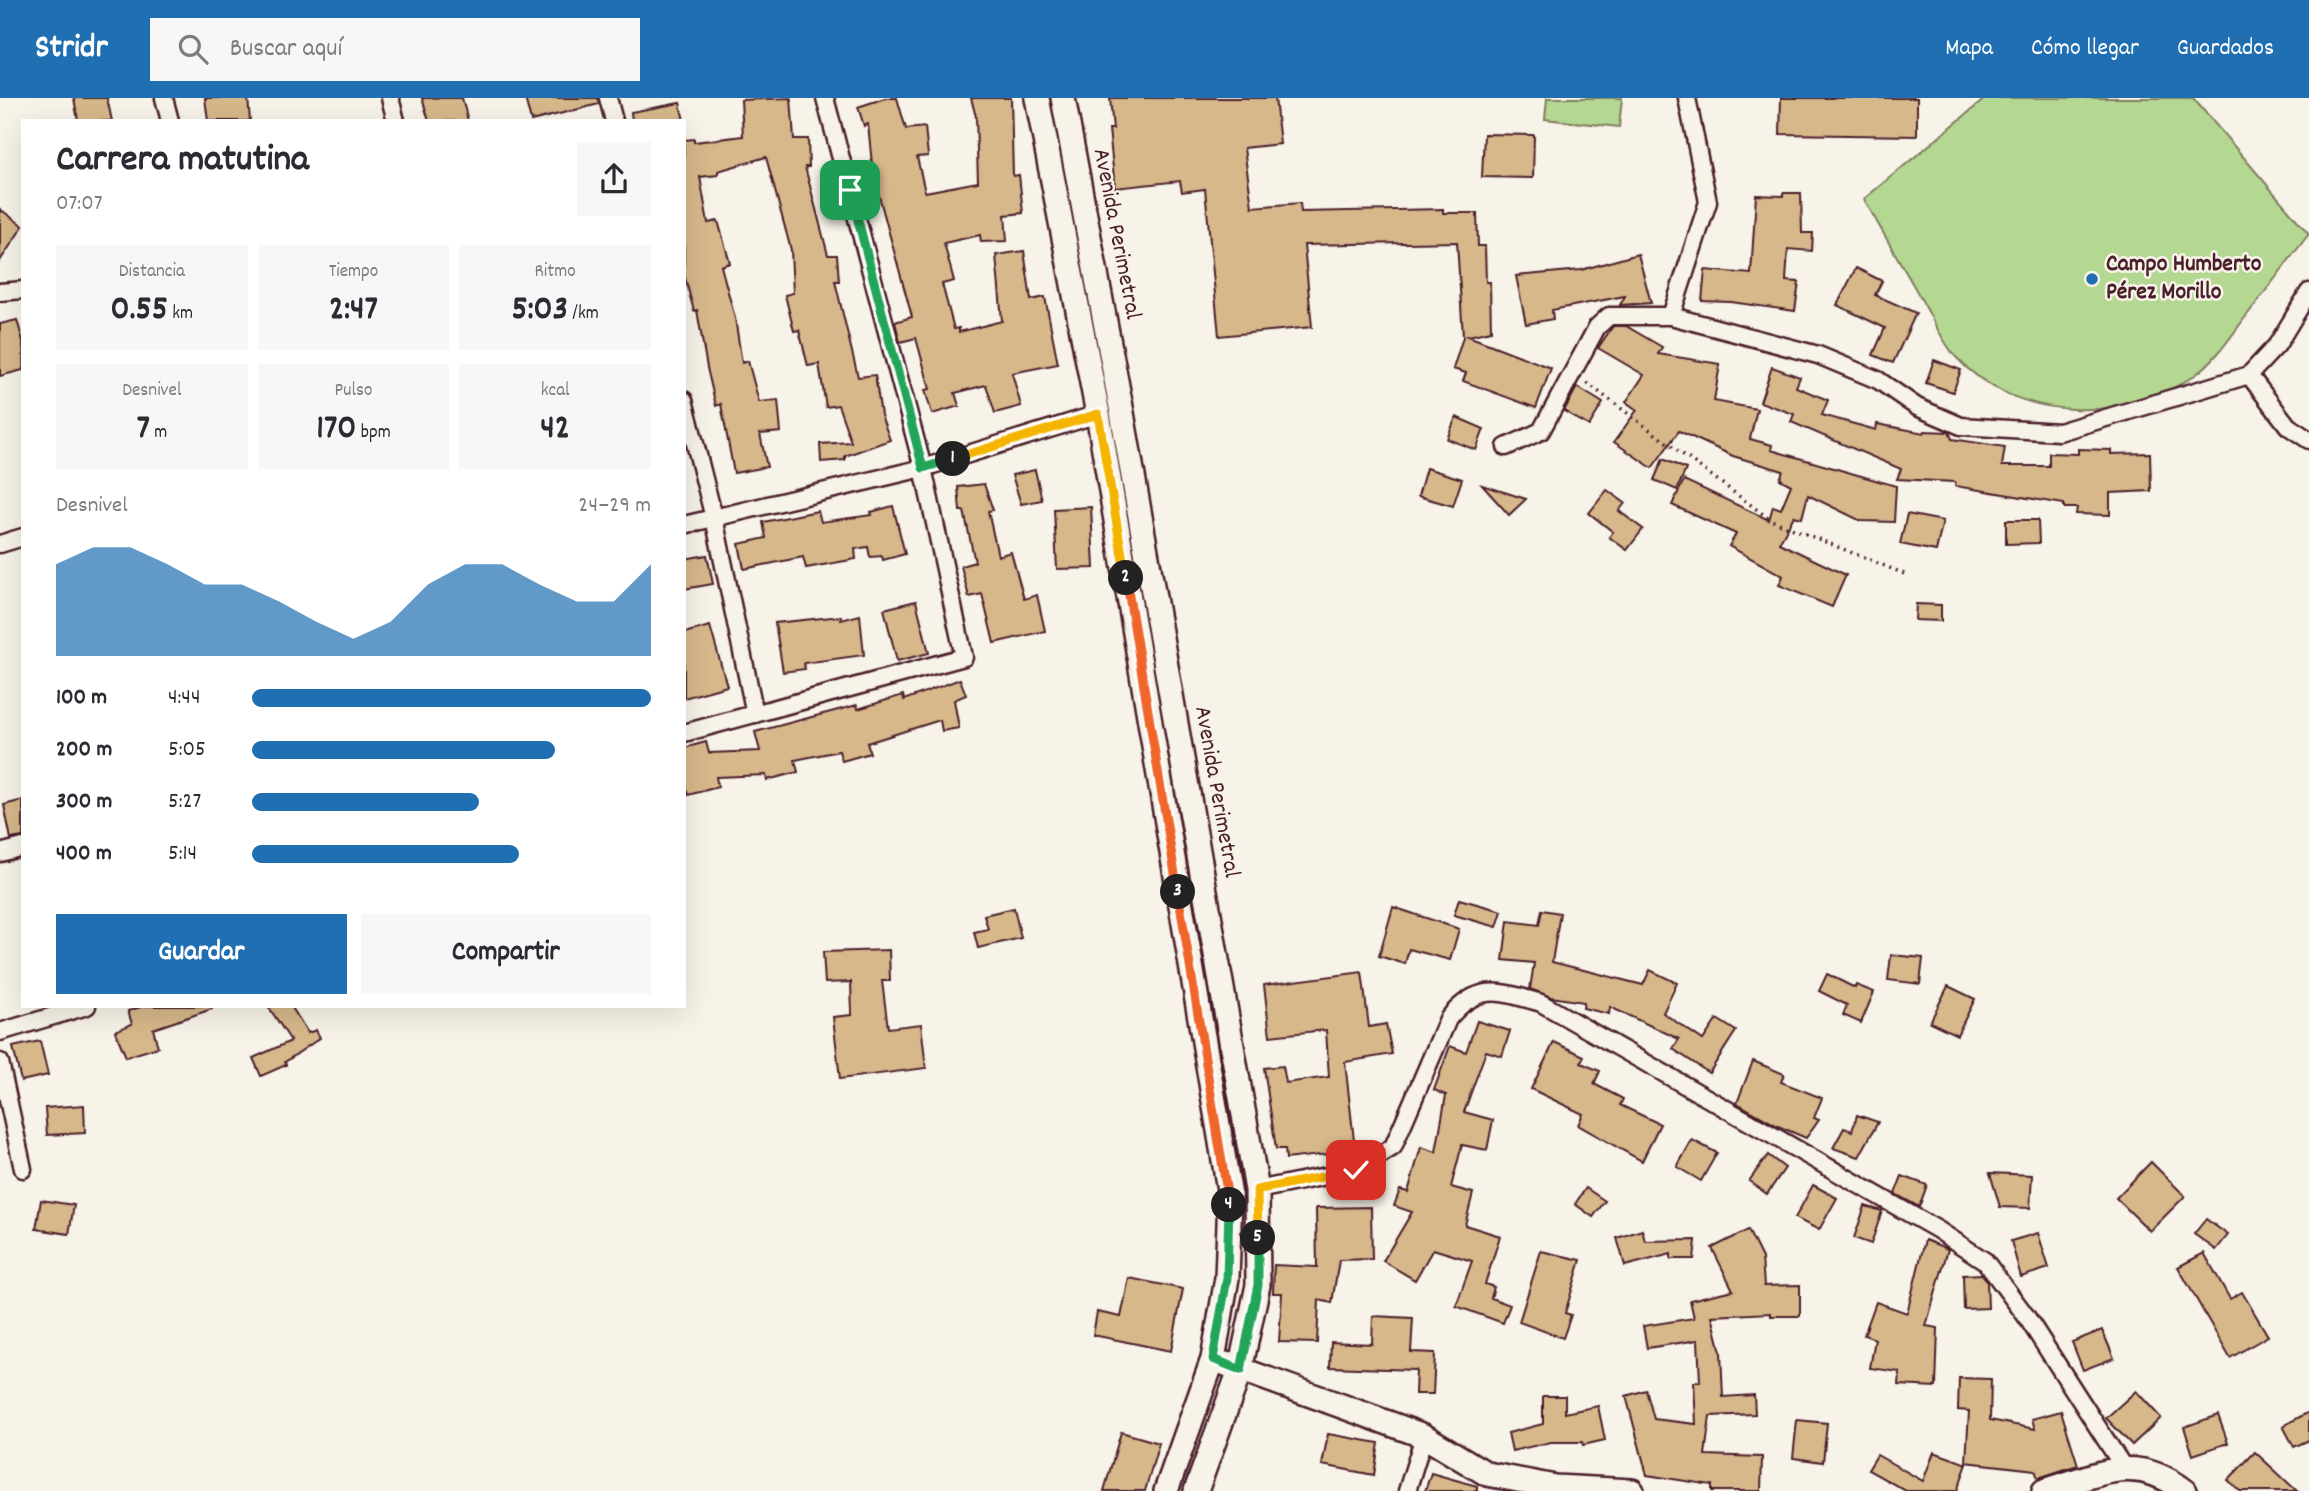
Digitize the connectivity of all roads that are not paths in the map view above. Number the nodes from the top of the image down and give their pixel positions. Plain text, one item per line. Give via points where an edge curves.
1 (164, 98) edge
2 (390, 98) edge
3 (608, 98) edge
4 (825, 98) edge
5 (1037, 98) edge
6 (1063, 98) edge
7 (1687, 98) edge
8 (169, 119) edge
9 (395, 119) edge
10 (613, 119) edge
11 (21, 290) edge
12 (0, 292) edge
13 (2309, 292) edge
14 (1671, 316) junction
15 (2249, 375) junction
16 (686, 408) edge
17 (1098, 414) junction
18 (2309, 440) edge
19 (1506, 447) dead end
20 (923, 468) junction
21 (714, 518) junction
22 (686, 525) edge
23 (21, 538) edge
24 (0, 544) edge
25 (755, 714) junction
26 (686, 732) edge
27 (21, 848) edge
28 (0, 853) edge
29 (80, 1008) edge
30 (0, 1032) edge
31 (0, 1062) edge
32 (23, 1169) dead end
33 (1257, 1190) junction
34 (1213, 1359) junction
35 (1241, 1370) junction
36 (1424, 1436) junction
37 (2124, 1468) junction
38 (1486, 1483) edge
39 (1166, 1491) edge
40 (1196, 1491) edge
41 (1407, 1491) edge
42 (1632, 1491) edge
43 (2044, 1491) edge
44 (2185, 1491) edge

1 - 8 street
2 - 9 street
3 - 10 street
4 - 20 street
5 - 17 main road
6 - 33 main road, Avenida Perimetral via 1124,421
7 - 14 street via 1708,202
11 - 12 street
13 - 15 street via 2277,345
14 - 15 street via 1818,355 1878,380 1916,407 1961,426 2059,432
14 - 19 street via 1609,316 1597,327 1541,431
15 - 18 street via 2288,426
16 - 21 street
17 - 20 street
17 - 34 main road via 1230,1196 1227,1278
20 - 21 street
20 - 25 street via 964,657
21 - 22 street
21 - 25 street
23 - 24 street
25 - 26 street
27 - 28 street
29 - 30 street
31 - 32 street
33 - 35 main road, Avenida Perimetral via 1258,1285
33 - 37 street via 1356,1170 1393,1147 1448,1019 1462,1001 1481,992 1504,992 1541,1003 1985,1261
34 - 35 main road
34 - 39 main road
35 - 36 main road
35 - 40 main road, Avenida Perimetral
36 - 38 main road
36 - 41 street
37 - 43 main road
37 - 44 main road via 2161,1474
38 - 42 main road

